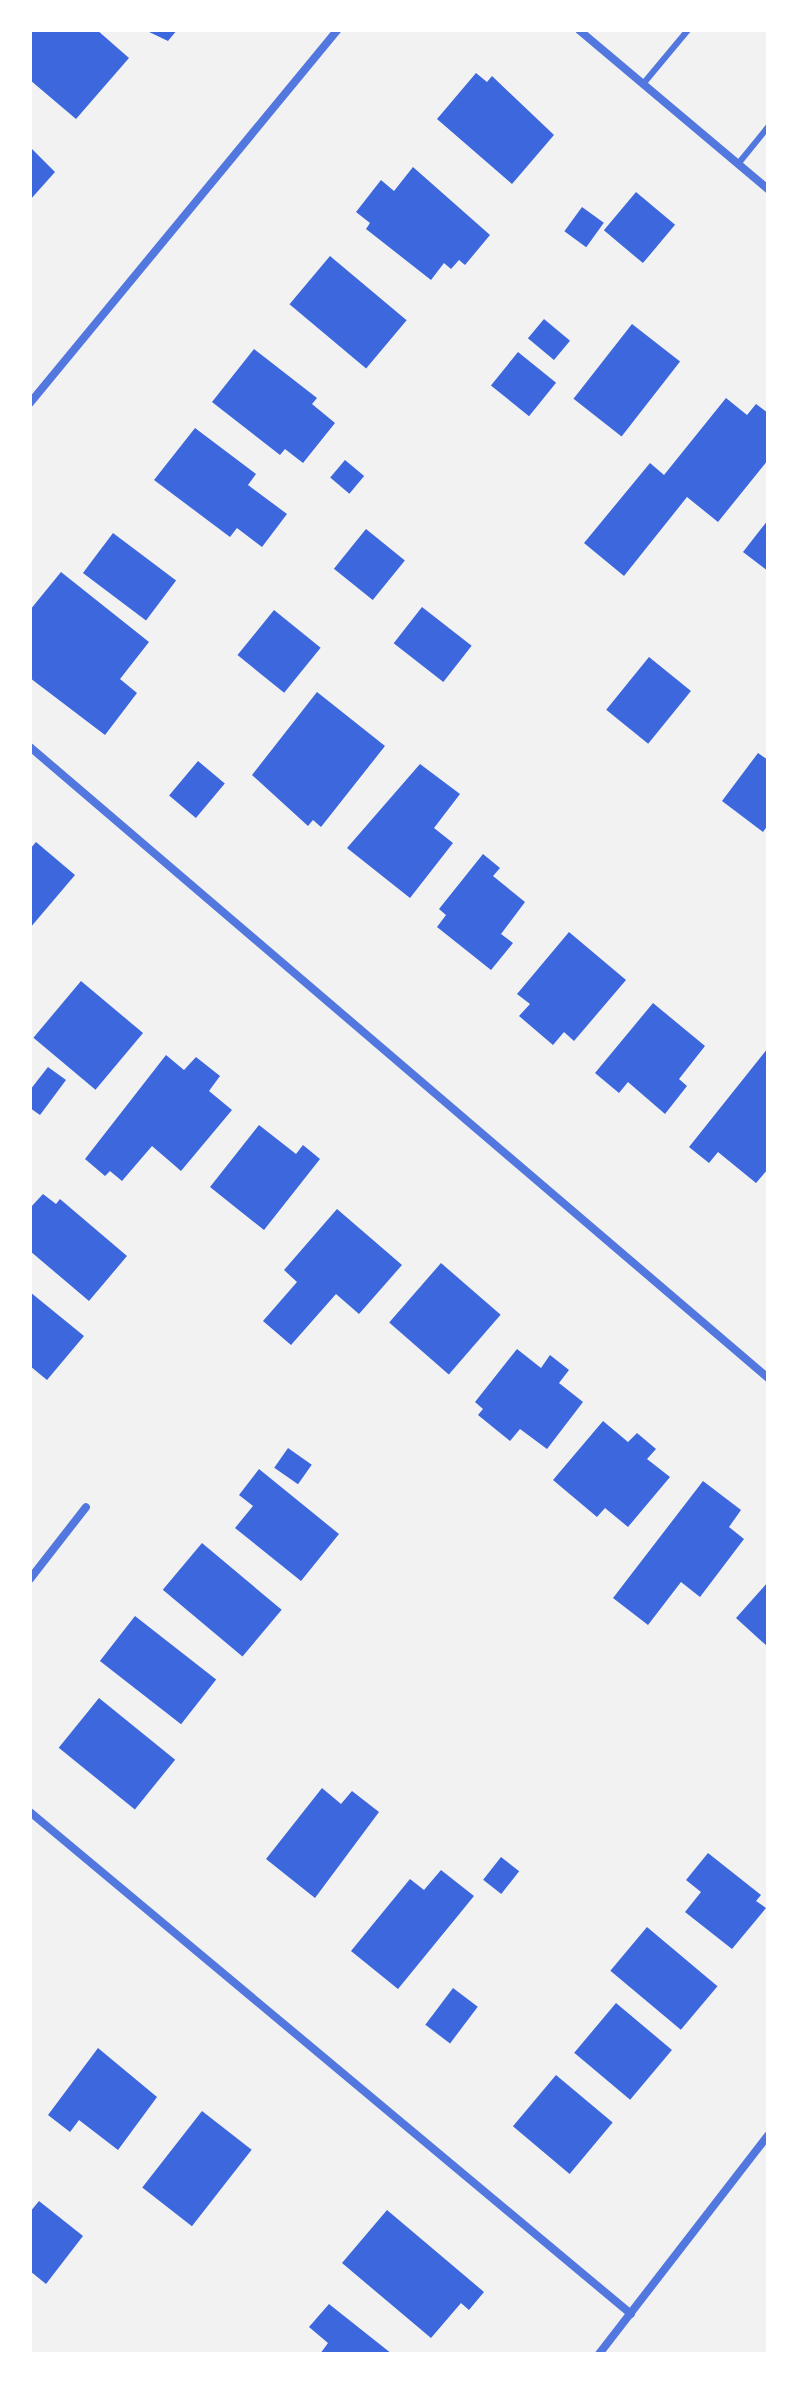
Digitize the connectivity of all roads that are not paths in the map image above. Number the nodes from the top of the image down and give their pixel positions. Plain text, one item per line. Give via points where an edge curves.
1 (337, 30) edge
2 (579, 30) edge
3 (688, 30) edge
4 (643, 84) junction
5 (768, 127) edge
6 (738, 164) junction
7 (768, 189) edge
8 (30, 403) edge
9 (30, 747) edge
10 (768, 1378) edge
11 (86, 1507) dead end
12 (30, 1579) edge
13 (30, 1812) edge
14 (768, 2135) edge
15 (631, 2314) junction
16 (599, 2354) edge

1 - 8 street
2 - 4 street
3 - 4 lane
4 - 6 street
5 - 6 lane
6 - 7 street
9 - 10 street
11 - 12 street
13 - 15 street
14 - 15 street
15 - 16 street

